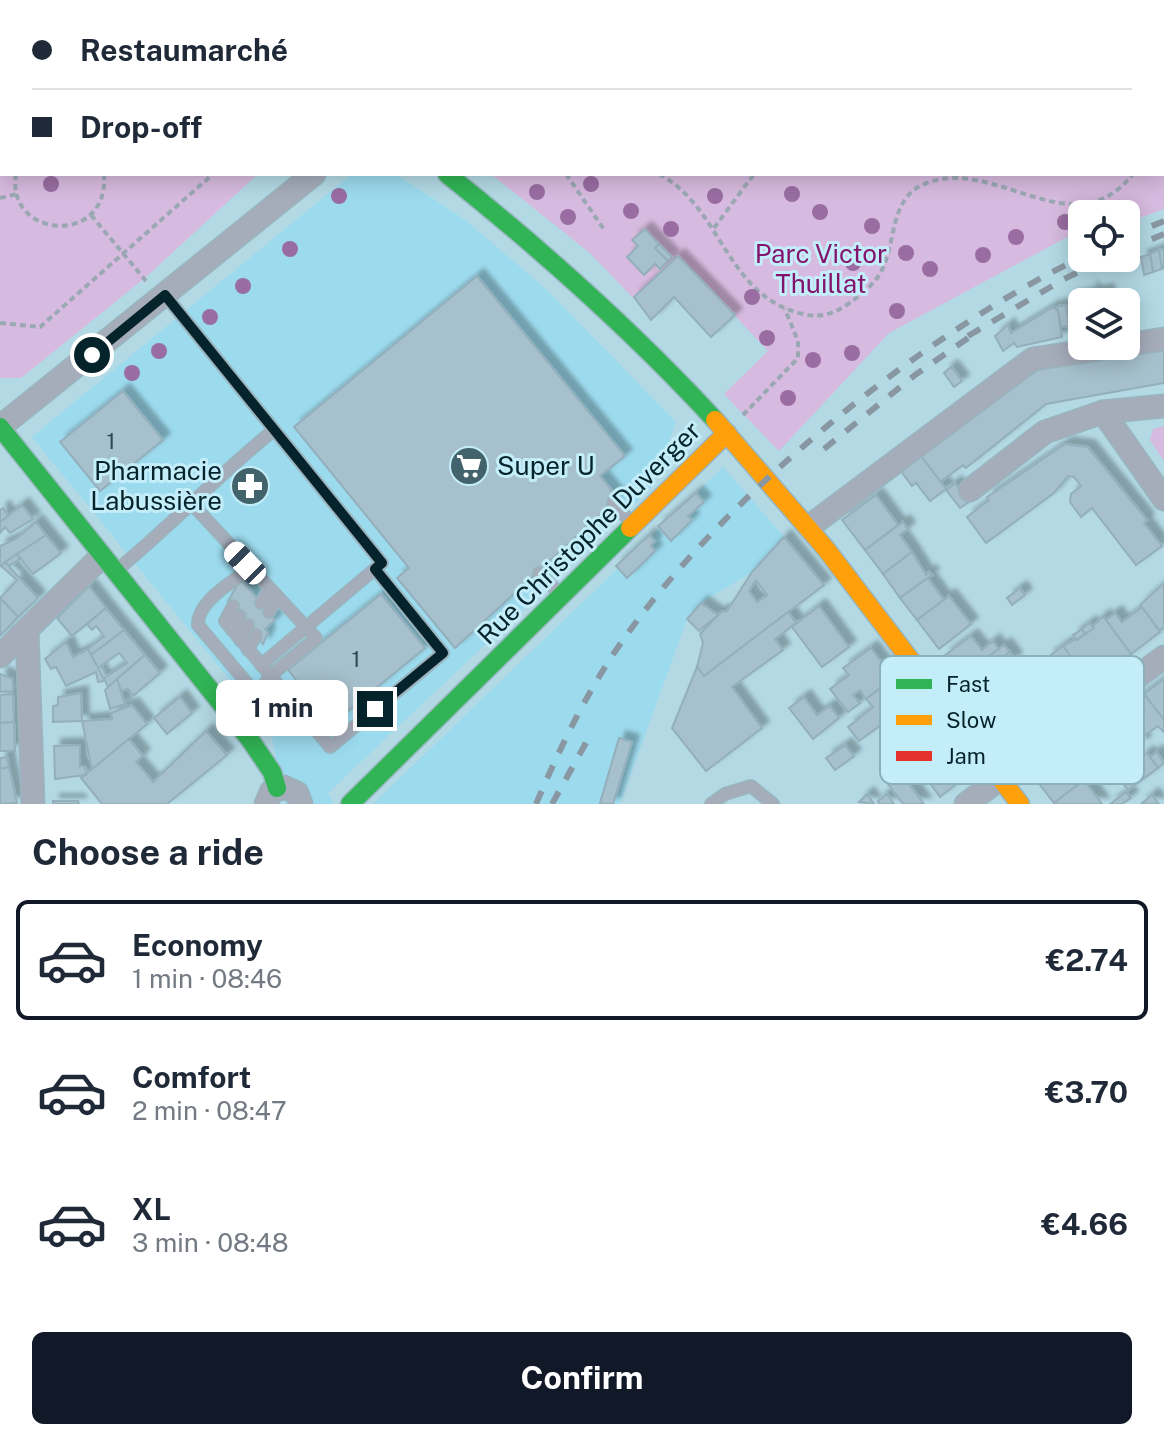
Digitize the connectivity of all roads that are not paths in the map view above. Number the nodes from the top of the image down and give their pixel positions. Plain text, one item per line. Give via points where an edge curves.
1 (312, 176) edge
2 (450, 176) edge
3 (163, 297) junction
4 (1164, 339) edge
5 (1140, 343) edge
6 (1068, 354) edge
7 (1164, 406) edge
8 (1103, 412) junction
9 (0, 427) edge
10 (274, 430) junction
11 (727, 433) junction
12 (970, 490) dead end
13 (1164, 499) edge
14 (613, 503) dead end
15 (193, 505) junction
16 (635, 526) junction
17 (810, 526) junction
18 (108, 564) junction
19 (375, 569) junction
20 (539, 573) dead end
21 (262, 581) junction
22 (563, 597) junction
23 (305, 626) junction
24 (27, 631) junction
25 (240, 640) junction
26 (0, 656) edge
27 (908, 656) edge
28 (1164, 657) edge
29 (261, 665) junction
30 (1144, 672) edge
31 (270, 676) junction
32 (257, 695) junction
33 (231, 716) junction
34 (991, 784) edge
35 (1005, 784) edge
36 (271, 796) edge
37 (33, 804) edge
38 (301, 804) edge
39 (350, 804) edge
40 (711, 804) edge
41 (773, 804) edge
42 (966, 804) edge
43 (1020, 804) edge

1 - 3 street
2 - 11 street via 556,262
3 - 9 street
3 - 10 lane
4 - 5 street
6 - 17 street via 1033,359
7 - 8 street
8 - 12 street via 1045,432
8 - 13 street
9 - 18 street
10 - 15 lane via 220,474
10 - 19 lane via 382,563
11 - 16 street, Rue Christophe Duverger
11 - 17 street
14 - 16 lane
15 - 18 lane
15 - 21 lane
16 - 22 street, Rue Christophe Duverger
17 - 27 street
18 - 24 street
18 - 33 street
19 - 23 lane
19 - 31 lane via 443,653 330,747
20 - 22 lane
21 - 21 lane via 257,598
21 - 23 lane
21 - 32 lane via 205,605 198,614 198,625
22 - 39 street, Rue Christophe Duverger
23 - 29 lane
23 - 31 lane via 316,638
24 - 26 street
24 - 37 street
25 - 25 lane via 244,621
25 - 29 lane
28 - 30 street
29 - 31 lane
31 - 32 lane
32 - 33 lane
33 - 36 street via 272,772
34 - 42 street
35 - 43 street
36 - 38 street via 291,789
40 - 41 lane via 751,786

